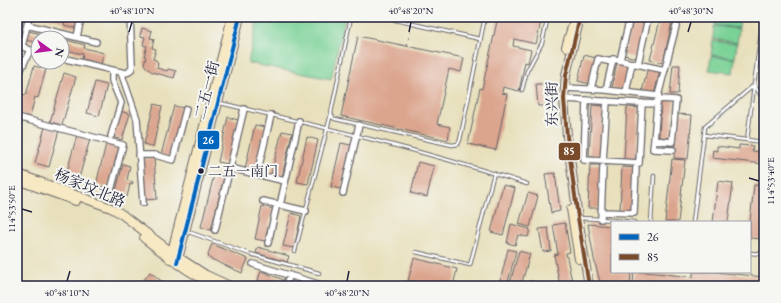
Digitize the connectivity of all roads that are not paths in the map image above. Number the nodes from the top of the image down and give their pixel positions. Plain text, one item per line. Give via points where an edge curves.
1 (29, 17) edge
2 (79, 17) edge
3 (130, 17) edge
4 (232, 17) edge
5 (240, 17) edge
6 (351, 17) edge
7 (382, 17) edge
8 (485, 17) edge
9 (548, 17) edge
10 (575, 17) edge
11 (580, 17) edge
12 (630, 17) edge
13 (763, 17) edge
14 (648, 18) dead end
15 (27, 25) junction
16 (676, 26) dead end
17 (77, 37) junction
18 (480, 39) junction
19 (96, 42) dead end
20 (20, 45) edge
21 (30, 50) joint
22 (70, 60) edge
23 (620, 60) junction
24 (612, 62) junction
25 (635, 63) junction
26 (112, 70) junction
27 (665, 70) junction
28 (121, 72) junction
29 (17, 78) edge
30 (754, 85) junction
31 (565, 88) junction
32 (591, 89) junction
33 (522, 90) dead end
34 (606, 90) junction
35 (626, 92) junction
36 (564, 99) junction
37 (586, 100) junction
38 (764, 100) edge
39 (607, 101) junction
40 (214, 102) junction
41 (642, 103) junction
42 (656, 104) junction
43 (186, 108) dead end
44 (244, 109) junction
45 (331, 113) junction
46 (271, 115) junction
47 (17, 117) edge
48 (299, 121) junction
49 (359, 125) junction
50 (327, 128) junction
51 (357, 135) junction
52 (704, 135) junction
53 (111, 136) dead end
54 (654, 140) junction
55 (747, 140) junction
56 (764, 142) edge
57 (673, 150) dead end
58 (139, 155) junction
59 (603, 164) junction
60 (230, 168) junction
61 (636, 168) dead end
62 (494, 173) junction
63 (17, 174) edge
64 (257, 174) junction
65 (654, 176) dead end
66 (17, 180) edge
67 (285, 181) junction
68 (527, 184) dead end
69 (111, 190) dead end
70 (343, 193) dead end
71 (263, 201) dead end
72 (143, 203) dead end
73 (279, 204) junction
74 (306, 211) junction
75 (601, 212) junction
76 (578, 218) junction
77 (601, 219) junction
78 (623, 221) edge
79 (651, 221) edge
80 (693, 221) edge
81 (185, 230) junction
82 (215, 230) dead end
83 (268, 243) dead end
84 (295, 251) dead end
85 (416, 252) dead end
86 (751, 253) edge
87 (764, 254) edge
88 (174, 258) junction
89 (253, 264) dead end
90 (319, 274) dead end
91 (290, 275) junction
92 (216, 286) edge
93 (230, 286) edge
94 (285, 286) edge
95 (324, 286) edge
96 (584, 286) edge
97 (590, 286) edge

1 - 15 street
2 - 17 street via 81,18
3 - 28 street via 132,68 129,72
4 - 40 main road, 二五一街
5 - 40 main road, 二五一街
6 - 45 lane
7 - 18 lane
8 - 18 lane
9 - 33 lane via 542,43 527,71
10 - 96 main road, 东兴街 via 561,72 560,97 562,137
11 - 31 main road, 东兴街
12 - 23 street
13 - 30 lane
14 - 25 street
15 - 17 street
15 - 20 street
16 - 27 street
17 - 19 street
18 - 49 lane via 458,144 452,145
20 - 21 street
21 - 29 street
22 - 26 street
23 - 24 street via 613,59
23 - 25 street
24 - 32 street via 598,59
24 - 34 street
25 - 27 street
25 - 35 street
26 - 28 street
26 - 53 street via 112,80 121,103
27 - 35 street via 658,96
28 - 58 street via 137,119
30 - 38 lane
30 - 52 lane via 705,127
30 - 55 lane
31 - 32 street
31 - 36 main road, 东兴街
32 - 34 street
34 - 35 street
36 - 37 street
36 - 76 main road, 东兴街 via 566,136
37 - 39 street
37 - 59 street via 584,160
39 - 41 street
39 - 59 street
40 - 44 lane
40 - 81 main road, 二五一街
40 - 88 main road, 二五一街
41 - 42 street
41 - 59 street via 638,163
42 - 54 street
42 - 54 street via 661,98 676,100 672,142
43 - 58 street via 173,160 155,154
44 - 46 lane
44 - 60 street
45 - 49 lane via 335,119
45 - 50 lane
46 - 48 lane
46 - 64 street
47 - 69 street via 123,145
48 - 50 lane
48 - 67 street
49 - 51 street
50 - 51 lane
50 - 74 lane
51 - 62 lane
51 - 70 street
52 - 55 lane
52 - 80 lane
54 - 57 street via 653,149
55 - 56 lane
58 - 72 street
59 - 75 street
60 - 64 street
60 - 82 street
61 - 75 street via 634,214
62 - 68 lane
62 - 85 lane via 470,265
63 - 88 main road, 杨家坟北路 via 111,208
64 - 67 street
65 - 79 lane
66 - 88 main road, 杨家坟北路 via 108,212
67 - 73 street
71 - 73 street
73 - 74 street
73 - 83 street
74 - 84 lane
75 - 77 street
76 - 77 lane
76 - 97 main road, 东兴街
77 - 78 lane
81 - 88 main road, 二五一街
81 - 90 lane via 250,254
86 - 87 lane
88 - 92 main road, 杨家坟北路
88 - 93 main road, 杨家坟北路
89 - 91 street
91 - 94 street
91 - 95 street

